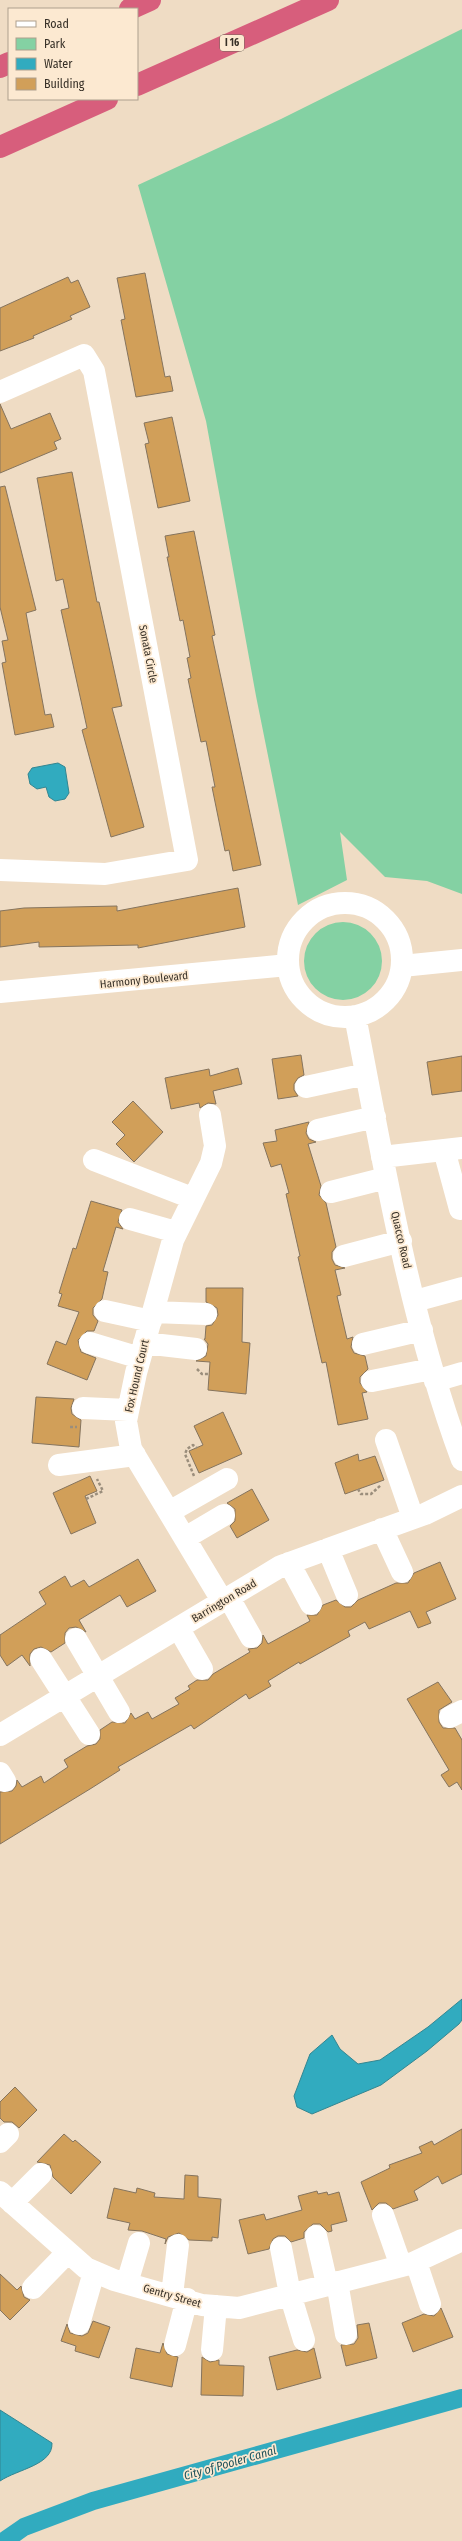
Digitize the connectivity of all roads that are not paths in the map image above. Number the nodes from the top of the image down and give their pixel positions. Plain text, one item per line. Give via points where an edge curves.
1 (150, 0) edge
2 (328, 0) edge
3 (132, 8) edge
4 (138, 85) edge
5 (104, 100) edge
6 (0, 147) edge
7 (0, 392) edge
8 (0, 870) edge
9 (462, 960) edge
10 (288, 966) junction
11 (402, 966) junction
12 (0, 992) edge
13 (355, 1016) junction
14 (366, 1074) junction
15 (306, 1087) dead end
16 (210, 1115) dead end
17 (375, 1116) junction
18 (318, 1130) dead end
19 (453, 1149) edge
20 (382, 1157) junction
21 (94, 1160) dead end
22 (386, 1178) junction
23 (196, 1190) junction
24 (331, 1192) dead end
25 (460, 1209) dead end
26 (130, 1219) dead end
27 (176, 1232) junction
28 (401, 1241) junction
29 (344, 1256) dead end
30 (462, 1288) edge
31 (415, 1301) junction
32 (105, 1311) dead end
33 (206, 1314) dead end
34 (152, 1316) junction
35 (422, 1330) junction
36 (90, 1343) dead end
37 (363, 1344) dead end
38 (196, 1349) dead end
39 (142, 1351) junction
40 (462, 1373) edge
41 (433, 1375) junction
42 (372, 1381) dead end
43 (83, 1408) dead end
44 (128, 1410) junction
45 (457, 1429) edge
46 (386, 1440) dead end
47 (134, 1455) junction
48 (462, 1460) edge
49 (59, 1465) dead end
50 (227, 1479) dead end
51 (462, 1496) edge
52 (169, 1512) junction
53 (224, 1515) dead end
54 (414, 1518) junction
55 (382, 1529) junction
56 (185, 1538) junction
57 (328, 1549) junction
58 (289, 1564) junction
59 (402, 1572) dead end
60 (347, 1595) dead end
61 (226, 1600) junction
62 (311, 1604) dead end
63 (180, 1629) junction
64 (251, 1637) dead end
65 (76, 1639) dead end
66 (42, 1659) dead end
67 (202, 1669) dead end
68 (99, 1677) junction
69 (66, 1697) junction
70 (119, 1712) dead end
71 (88, 1734) dead end
72 (0, 1735) edge
73 (41, 2174) dead end
74 (6, 2198) edge
75 (383, 2215) dead end
76 (316, 2236) dead end
77 (139, 2243) dead end
78 (178, 2245) dead end
79 (460, 2247) edge
80 (281, 2248) dead end
81 (67, 2253) junction
82 (408, 2264) junction
83 (94, 2272) junction
84 (127, 2283) junction
85 (332, 2283) junction
86 (33, 2288) dead end
87 (290, 2294) junction
88 (180, 2297) junction
89 (430, 2304) dead end
90 (216, 2306) junction
91 (79, 2324) dead end
92 (346, 2334) dead end
93 (304, 2340) dead end
94 (175, 2345) dead end
95 (212, 2350) dead end

1 - 3 highway
2 - 4 highway, I 16
5 - 6 highway
7 - 8 street, Sonata Circle via 84,355 94,371 187,860 105,874
9 - 11 street
10 - 11 street via 290,946 301,924 310,915 327,906 346,902 365,906 381,915 390,924 401,947
10 - 12 street, Harmony Boulevard
10 - 13 street via 293,984 314,1007 336,1016
11 - 13 street via 397,984 387,999 372,1010
13 - 14 street, Quacco Road
14 - 15 street
14 - 17 street, Quacco Road
16 - 23 street, Fox Hound Court via 215,1146 211,1163
17 - 18 street
17 - 20 street, Quacco Road
19 - 20 street
19 - 25 street
20 - 22 street, Quacco Road
21 - 23 street
22 - 24 street
22 - 28 street, Quacco Road
23 - 27 street, Fox Hound Court
26 - 27 street
27 - 34 street, Fox Hound Court
28 - 29 street
28 - 31 street, Quacco Road
30 - 31 street
31 - 35 street, Quacco Road
32 - 34 street
33 - 34 street
34 - 39 street, Fox Hound Court
35 - 37 street
35 - 41 street, Quacco Road
36 - 39 street
38 - 39 street
39 - 44 street, Fox Hound Court
40 - 41 street
41 - 42 street
41 - 45 street, Quacco Road
43 - 44 street
44 - 47 street, Fox Hound Court via 126,1421
45 - 48 street, Quacco Road
46 - 54 street
47 - 49 street
47 - 52 street, Fox Hound Court
50 - 52 street
51 - 54 street, Barrington Road
52 - 56 street, Fox Hound Court
53 - 56 street
54 - 55 street, Barrington Road
55 - 57 street, Barrington Road
55 - 59 street
56 - 61 street, Fox Hound Court
57 - 58 street, Barrington Road
57 - 60 street
58 - 61 street, Barrington Road
58 - 62 street
61 - 63 street, Barrington Road
61 - 64 street, Fox Hound Court
63 - 67 street
63 - 68 street, Barrington Road
65 - 68 street
66 - 69 street
68 - 69 street, Barrington Road
68 - 70 street
69 - 71 street
69 - 72 street, Barrington Road
73 - 74 street
74 - 81 street, Gentry Street
75 - 82 street
76 - 85 street
77 - 84 street
78 - 88 street
79 - 82 street, Gentry Street
80 - 87 street
81 - 83 street, Gentry Street
81 - 86 street
82 - 85 street, Gentry Street
82 - 89 street
83 - 84 street, Gentry Street
83 - 91 street
84 - 88 street, Gentry Street
85 - 87 street, Gentry Street
85 - 92 street
87 - 90 street, Gentry Street via 239,2308
87 - 93 street
88 - 90 street, Gentry Street via 202,2305
88 - 94 street
90 - 95 street

